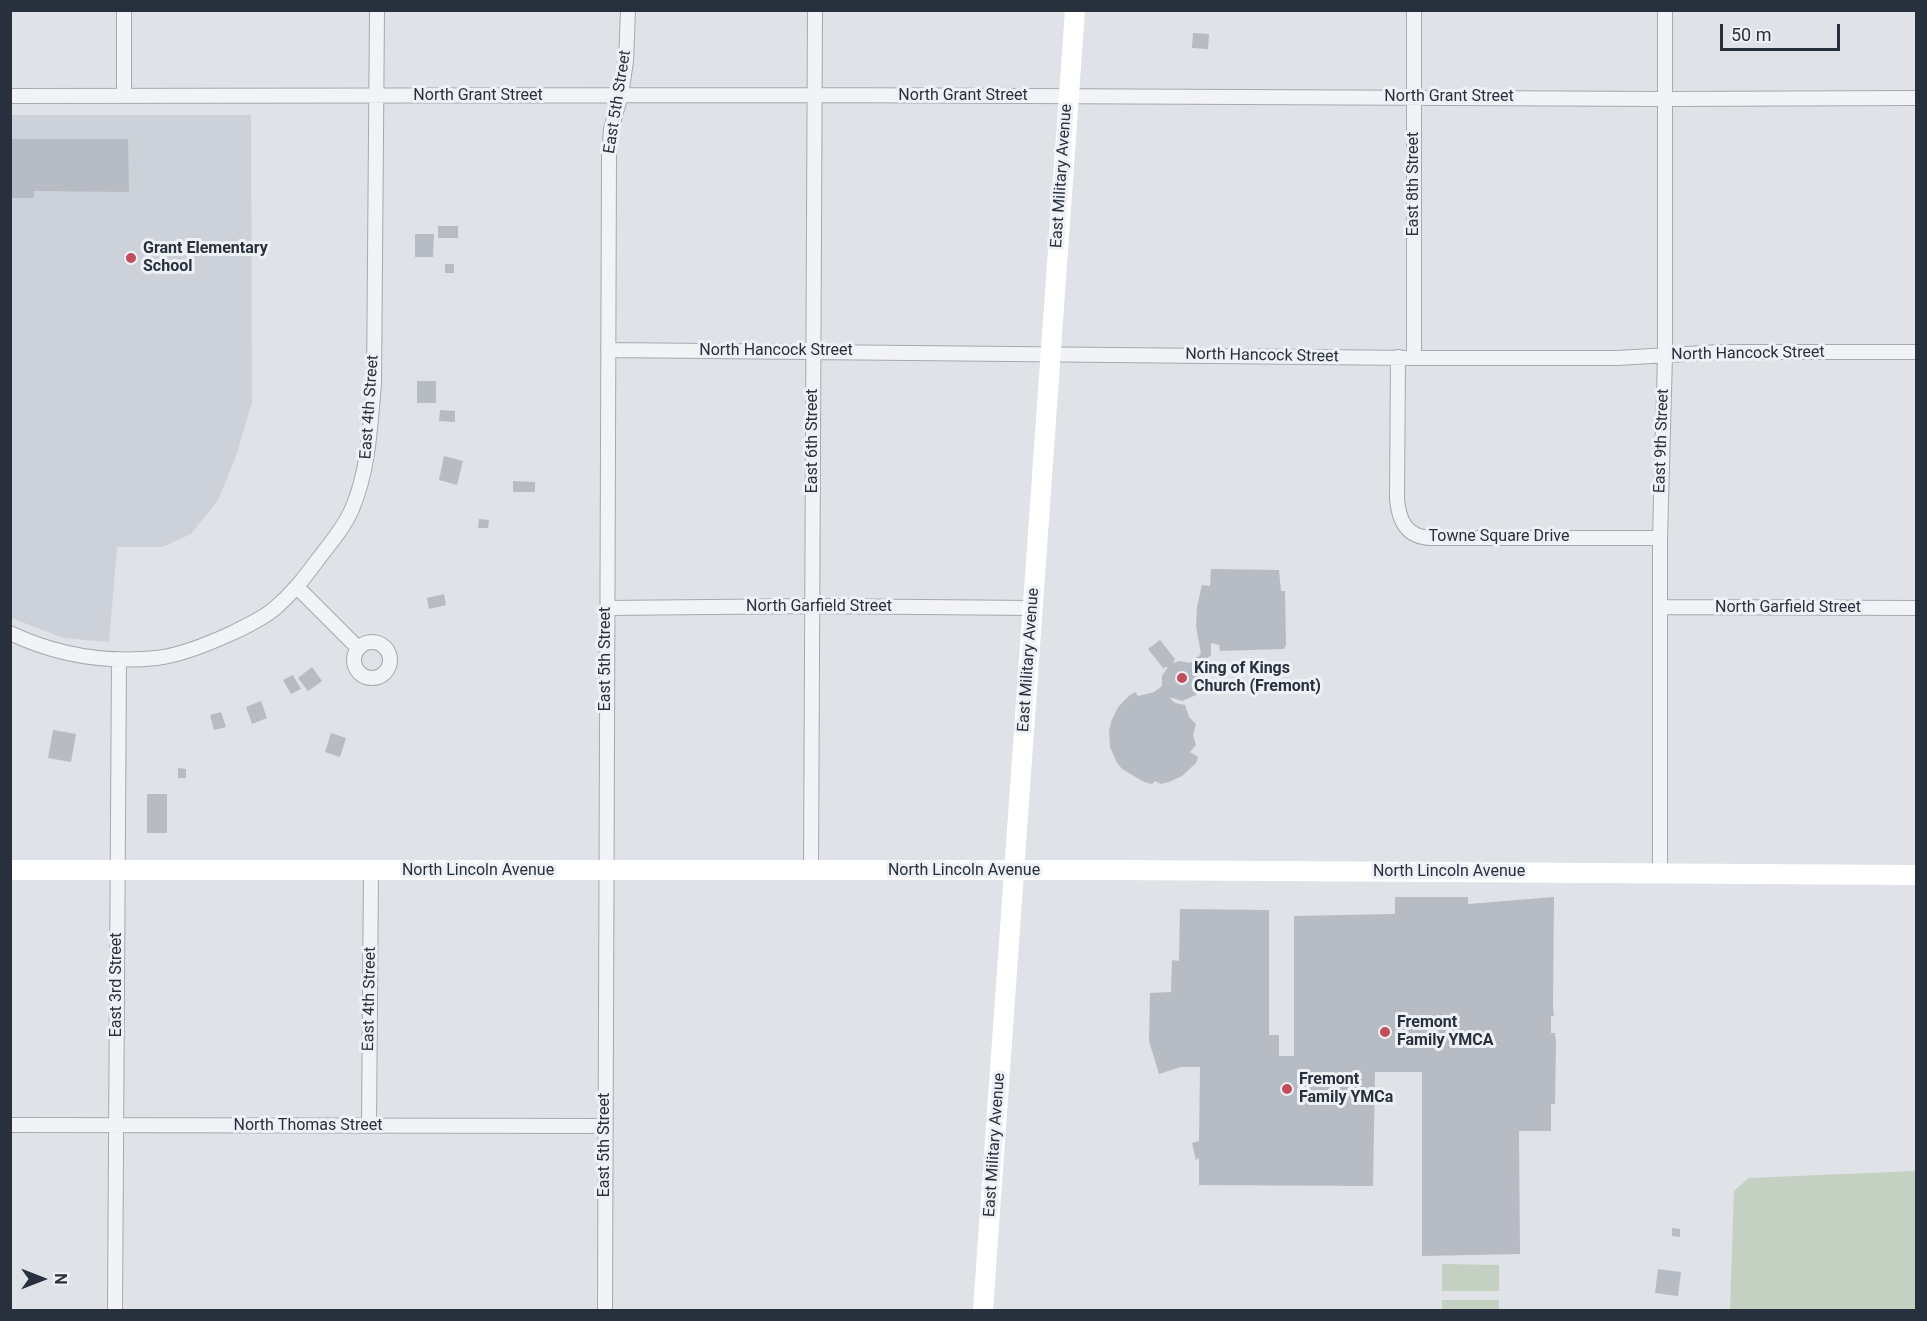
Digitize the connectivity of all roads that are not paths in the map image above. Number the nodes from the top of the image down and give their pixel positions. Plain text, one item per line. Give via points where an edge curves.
1 (124, 10) edge
2 (377, 10) edge
3 (628, 10) edge
4 (815, 10) edge
5 (1075, 10) edge
6 (1414, 10) edge
7 (1665, 10) edge
8 (621, 95) junction
9 (814, 95) junction
10 (10, 96) edge
11 (124, 96) junction
12 (378, 97) junction
13 (1068, 97) junction
14 (1414, 97) junction
15 (1917, 98) edge
16 (1665, 99) junction
17 (608, 350) junction
18 (813, 351) junction
19 (1917, 352) edge
20 (1049, 353) junction
21 (1665, 356) junction
22 (1398, 357) junction
23 (1414, 358) junction
24 (1660, 538) junction
25 (297, 587) junction
26 (813, 606) junction
27 (1660, 607) junction
28 (606, 608) junction
29 (1032, 608) junction
30 (1917, 608) edge
31 (10, 633) edge
32 (358, 648) dead end
33 (119, 658) junction
34 (10, 870) edge
35 (118, 870) junction
36 (1015, 870) junction
37 (606, 871) junction
38 (812, 871) junction
39 (371, 872) junction
40 (1660, 872) junction
41 (1917, 875) edge
42 (10, 1125) edge
43 (116, 1125) junction
44 (369, 1126) junction
45 (605, 1126) junction
46 (115, 1311) edge
47 (605, 1311) edge
48 (983, 1311) edge

1 - 11 street
2 - 12 street, East 4th Street
3 - 8 street, East 5th Street
4 - 9 street, East 6th Street
5 - 13 street, East Military Avenue
6 - 14 street, East 8th Street
7 - 16 street, East 9th Street
8 - 9 street, North Grant Street
8 - 12 street, North Grant Street
8 - 17 street, East 5th Street via 611,129 609,156
9 - 13 street, North Grant Street
9 - 18 street, East 6th Street
10 - 11 street, North Grant Street
11 - 12 street, North Grant Street
12 - 25 street, East 4th Street via 374,384 364,473 352,511
13 - 14 street, North Grant Street
13 - 20 street, East Military Avenue
14 - 16 street, North Grant Street
14 - 23 street, East 8th Street
15 - 16 street, North Grant Street
16 - 21 street, East 9th Street
17 - 18 street, North Hancock Street
17 - 28 street, East 5th Street
18 - 20 street, North Hancock Street
18 - 26 street, East 6th Street
19 - 21 street, North Hancock Street via 1722,352
20 - 22 street, North Hancock Street
20 - 29 street, East Military Avenue
21 - 23 street, North Hancock Street
21 - 24 street, East 9th Street
22 - 23 street, North Hancock Street
22 - 24 street, Towne Square Drive via 1397,507 1400,520 1409,531 1431,538
24 - 27 street, East 9th Street
25 - 32 street
25 - 33 street, East 4th Street via 272,611 206,645 159,658
26 - 28 street, North Garfield Street
26 - 29 street, North Garfield Street
26 - 38 street, East 6th Street
27 - 30 street, North Garfield Street
27 - 40 street, East 9th Street
28 - 37 street, East 5th Street
29 - 36 street, East Military Avenue
31 - 33 street, East 4th Street via 77,655
33 - 35 street, East 3rd Street
34 - 35 street, North Lincoln Avenue
35 - 39 street, North Lincoln Avenue
35 - 43 street, East 3rd Street
36 - 38 street, North Lincoln Avenue
36 - 40 street, North Lincoln Avenue
36 - 48 street, East Military Avenue
37 - 38 street, North Lincoln Avenue
37 - 39 street, North Lincoln Avenue
37 - 45 street, East 5th Street
39 - 44 street, East 4th Street
40 - 41 street, North Lincoln Avenue
42 - 43 street, North Thomas Street
43 - 44 street, North Thomas Street
43 - 46 street, East 3rd Street
44 - 45 street, North Thomas Street
45 - 47 street, East 5th Street

